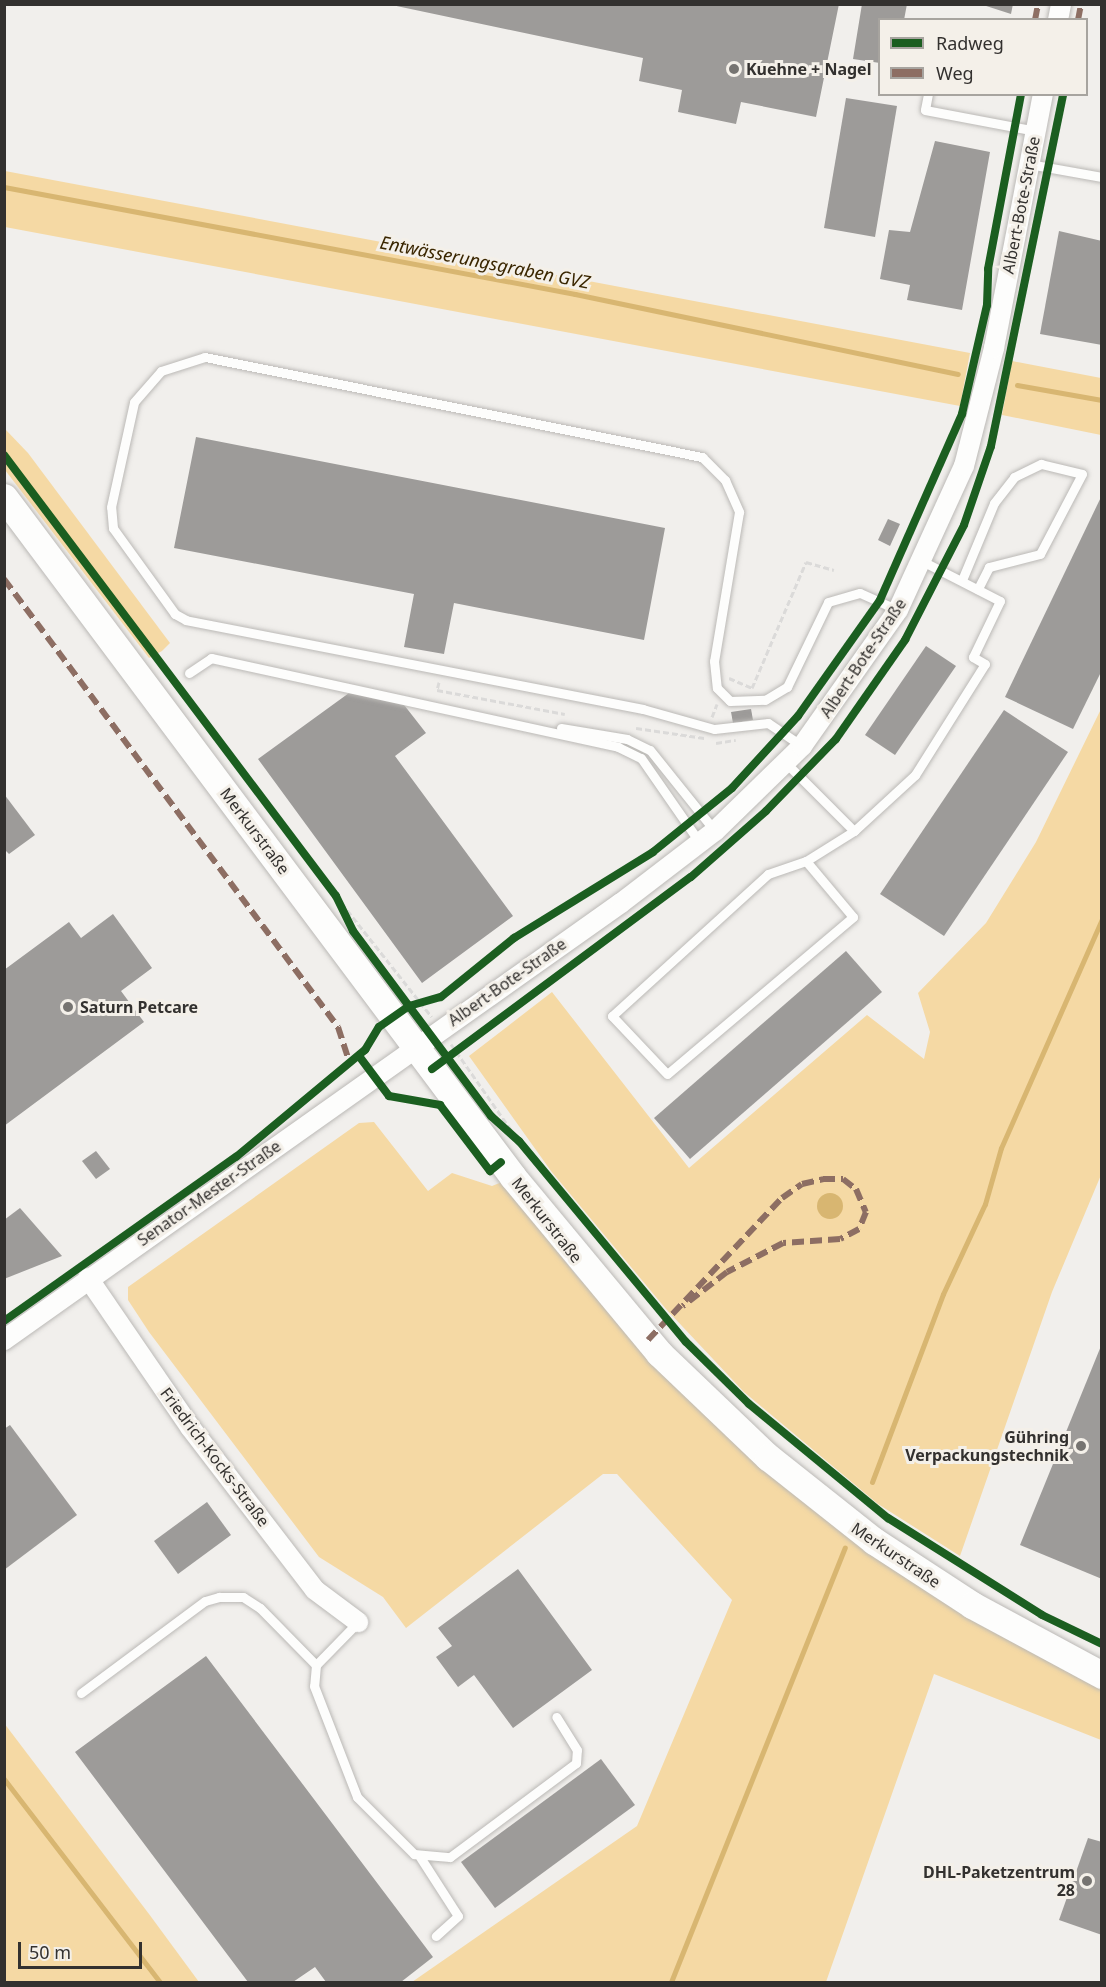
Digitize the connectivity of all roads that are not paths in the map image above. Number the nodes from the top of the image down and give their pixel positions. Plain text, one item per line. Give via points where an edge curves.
1 (928, 96) edge
2 (1043, 96) edge
3 (1036, 131) junction
4 (1029, 164) junction
5 (1101, 177) edge
6 (4, 497) edge
7 (924, 562) junction
8 (962, 580) junction
9 (978, 589) junction
10 (898, 610) junction
11 (189, 673) dead end
12 (482, 716) junction
13 (802, 746) junction
14 (786, 763) junction
15 (854, 831) junction
16 (708, 837) junction
17 (806, 861) junction
18 (423, 1041) junction
19 (88, 1278) junction
20 (4, 1340) edge
21 (358, 1622) joint
22 (316, 1665) junction
23 (1101, 1675) edge
24 (81, 1693) dead end
25 (556, 1717) dead end
26 (420, 1857) junction
27 (436, 1936) dead end

1 - 3 lane via 925,110
2 - 3 street, Albert-Bote-Straße
3 - 4 street, Albert-Bote-Straße
4 - 5 lane
4 - 7 street, Albert-Bote-Straße via 976,426
6 - 18 street, Merkurstraße
7 - 8 lane
7 - 10 street, Albert-Bote-Straße
8 - 9 lane
8 - 9 lane via 994,503 1014,477 1041,464 1082,474 1040,554 989,567
9 - 15 lane via 1000,601 973,657 985,664 915,775
10 - 13 street, Albert-Bote-Straße
10 - 13 lane via 860,593 843,594 818,613 787,687 777,694 739,703 721,693 714,661 740,525 725,480 702,457 205,357 174,364 151,379 129,416 110,516 119,540 175,614 643,709 708,727 768,723
11 - 12 lane via 211,658
12 - 16 lane via 618,747 641,758
12 - 16 lane via 627,738 650,750
13 - 14 street, Albert-Bote-Straße
14 - 15 lane
14 - 16 street, Albert-Bote-Straße
15 - 17 lane
16 - 18 street, Albert-Bote-Straße
17 - 17 lane via 768,874 612,1016 667,1074 854,917
18 - 19 street, Senator-Mester-Straße
18 - 23 street, Merkurstraße via 612,1300 760,1450 919,1572
19 - 20 street, Senator-Mester-Straße
19 - 21 street, Friedrich-Kocks-Straße via 190,1426 315,1590
21 - 22 lane
22 - 24 lane via 252,1603 243,1597 219,1597
22 - 26 lane via 318,1701 357,1797 398,1844
25 - 26 lane via 577,1750 576,1763 450,1857
26 - 27 lane via 458,1916

